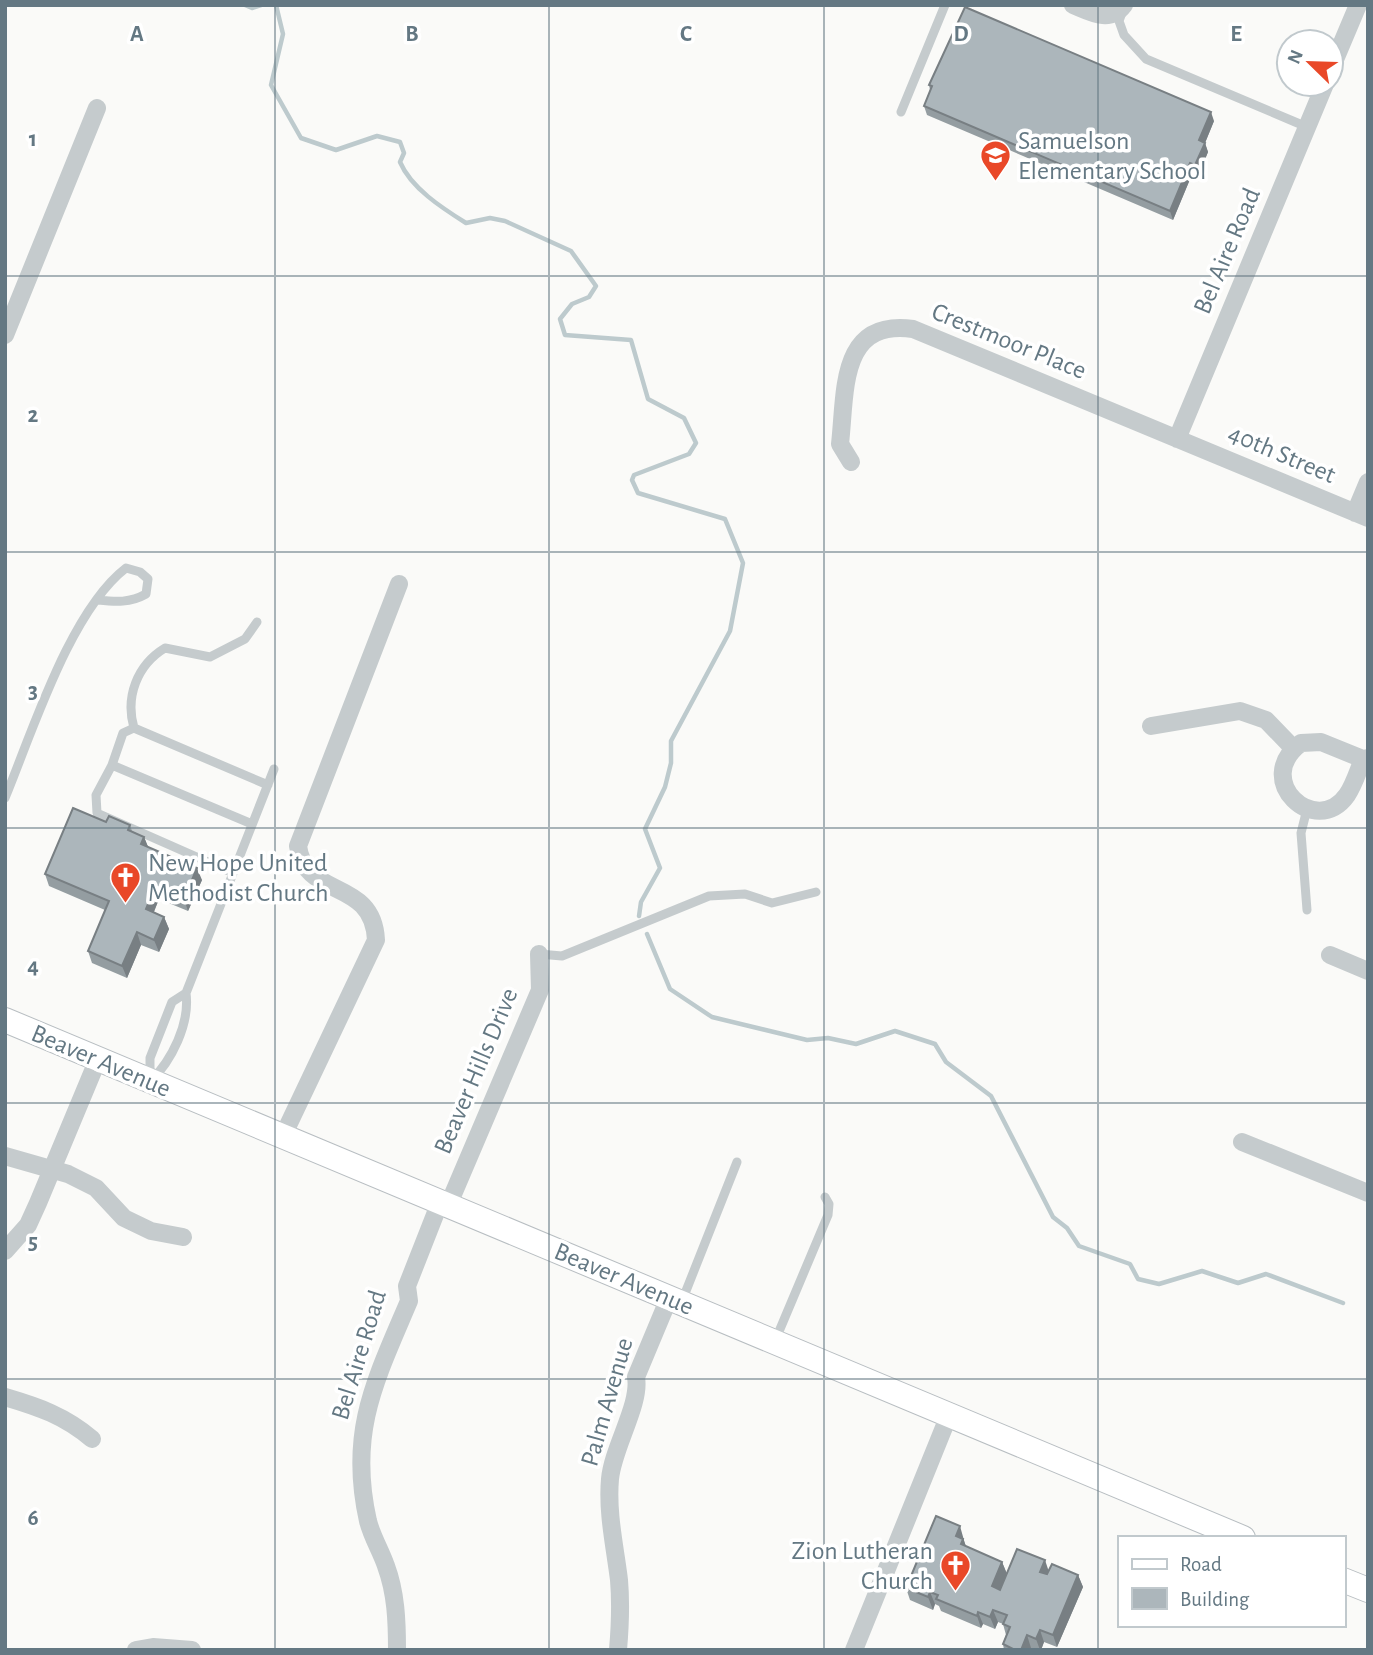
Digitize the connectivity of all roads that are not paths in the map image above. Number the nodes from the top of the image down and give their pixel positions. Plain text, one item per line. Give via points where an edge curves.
1 (944, 5) edge
2 (1073, 5) edge
3 (1124, 5) edge
4 (1358, 5) edge
5 (1345, 36) edge
6 (1319, 98) edge
7 (97, 108) dead end
8 (901, 112) dead end
9 (1307, 127) junction
10 (5, 335) edge
11 (1177, 439) junction
12 (851, 462) dead end
13 (1368, 482) edge
14 (1361, 515) edge
15 (399, 584) dead end
16 (98, 600) junction
17 (257, 622) dead end
18 (1151, 726) dead end
19 (134, 728) junction
20 (1293, 748) junction
21 (1365, 759) edge
22 (112, 765) junction
23 (274, 769) dead end
24 (268, 785) junction
25 (5, 798) edge
26 (1307, 809) junction
27 (252, 824) junction
28 (233, 873) junction
29 (816, 892) dead end
30 (1307, 910) dead end
31 (539, 954) joint
32 (1330, 955) dead end
33 (1368, 971) edge
34 (186, 993) junction
35 (5, 1020) edge
36 (98, 1059) junction
37 (150, 1082) junction
38 (283, 1136) junction
39 (1241, 1142) dead end
40 (5, 1156) edge
41 (737, 1162) dead end
42 (52, 1170) junction
43 (1368, 1193) edge
44 (825, 1197) dead end
45 (444, 1204) junction
46 (183, 1237) dead end
47 (5, 1251) edge
48 (676, 1300) junction
49 (775, 1343) junction
50 (5, 1397) edge
51 (949, 1415) junction
52 (92, 1439) dead end
53 (1238, 1536) edge
54 (1345, 1581) edge
55 (1368, 1590) edge
56 (136, 1650) edge
57 (192, 1650) edge
58 (397, 1650) edge
59 (618, 1650) edge
60 (854, 1650) edge

1 - 8 lane
2 - 3 street via 1105,16 1114,15
3 - 9 lane via 1119,21 1124,35 1146,59
4 - 5 street
6 - 9 street, Bel Aire Road
7 - 10 street
9 - 11 street, Bel Aire Road
11 - 12 street, Crestmoor Place via 913,329 893,327 869,335 851,359 839,444
11 - 14 street, 40th Street
13 - 14 street
15 - 38 street via 298,846 311,874 365,905 376,940
16 - 16 lane via 126,568 148,579 146,594 138,598
16 - 25 lane via 69,648
17 - 19 lane via 245,639 210,657 165,648 153,655 141,671 130,701
18 - 20 street via 1240,711 1266,720
19 - 22 lane via 123,733
19 - 24 lane
20 - 21 street via 1321,742
20 - 26 street via 1284,762 1284,784 1289,795
21 - 26 street via 1341,802
22 - 27 lane
22 - 28 lane via 96,795 97,813
23 - 24 lane
24 - 27 lane
26 - 30 lane via 1301,833
27 - 28 lane
28 - 34 lane
29 - 31 lane via 772,903 745,894 709,896 562,956
31 - 45 street, Beaver Hills Drive via 540,990
32 - 33 street
34 - 37 lane via 188,1008 167,1065
34 - 37 lane via 172,1002 167,1013 150,1058
35 - 36 main road, Beaver Avenue
36 - 37 main road, Beaver Avenue
36 - 42 street
37 - 38 main road, Beaver Avenue
38 - 45 main road, Beaver Avenue
39 - 43 street
40 - 42 street
41 - 48 lane
42 - 46 street via 96,1188 124,1218 151,1231
42 - 47 street via 28,1225
44 - 49 lane via 828,1215
45 - 48 main road, Beaver Avenue
45 - 58 street, Bel Aire Road via 407,1286 409,1301 370,1393 362,1430 361,1482 369,1525 387,1567 397,1613
48 - 49 main road, Beaver Avenue
48 - 59 street, Palm Avenue via 636,1377 638,1390 610,1478 619,1592
49 - 51 main road, Beaver Avenue
50 - 52 street via 36,1404 71,1421
51 - 53 main road, Beaver Avenue
51 - 60 street
54 - 55 main road
56 - 57 street

